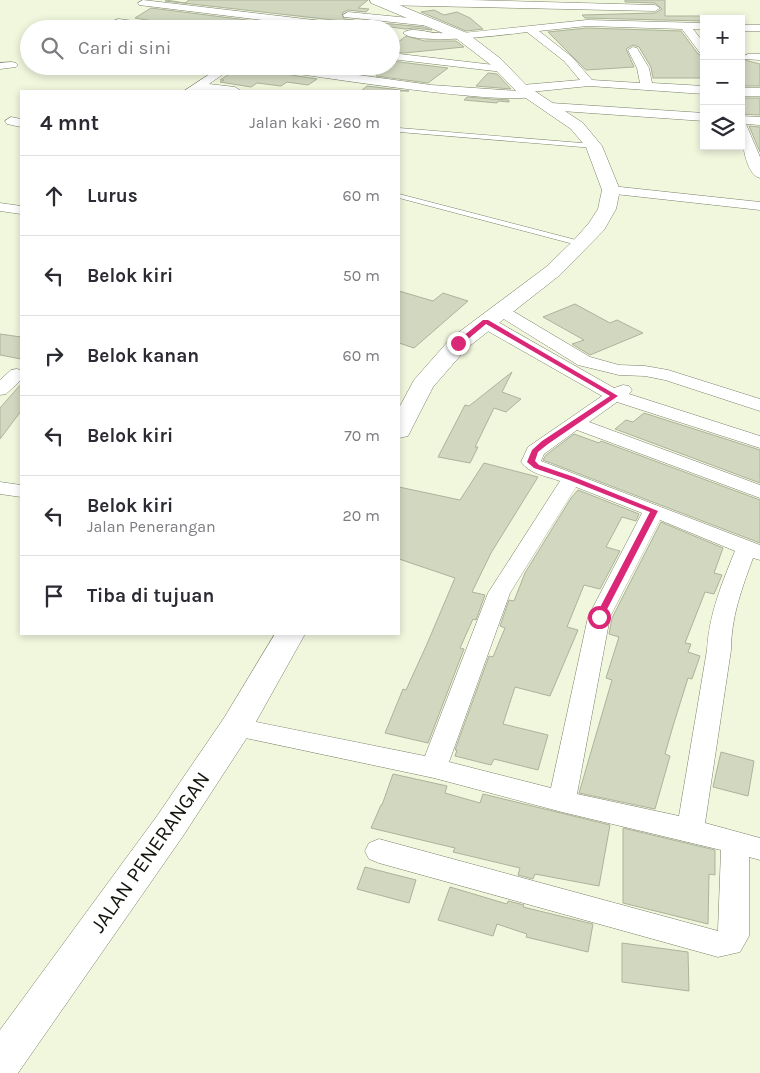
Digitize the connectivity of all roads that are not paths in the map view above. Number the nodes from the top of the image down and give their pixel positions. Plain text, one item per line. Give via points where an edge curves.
1 (379, 2) edge
2 (139, 6) edge
3 (655, 8) dead end
4 (309, 10) dead end
5 (337, 14) dead end
6 (123, 20) edge
7 (286, 20) edge
8 (297, 20) edge
9 (399, 20) edge
10 (400, 20) edge
11 (430, 23) junction
12 (685, 26) junction
13 (700, 26) edge
14 (745, 28) edge
15 (760, 28) edge
16 (528, 29) junction
17 (400, 32) edge
18 (460, 35) junction
19 (700, 46) edge
20 (633, 50) dead end
21 (400, 57) edge
22 (748, 57) dead end
23 (760, 57) edge
24 (503, 69) junction
25 (216, 75) edge
26 (337, 75) edge
27 (589, 83) junction
28 (647, 86) junction
29 (194, 89) edge
30 (214, 90) edge
31 (700, 90) edge
32 (525, 92) junction
33 (745, 92) edge
34 (760, 92) edge
35 (551, 107) junction
36 (700, 117) edge
37 (745, 120) edge
38 (760, 121) edge
39 (400, 130) edge
40 (745, 136) edge
41 (594, 146) junction
42 (760, 174) edge
43 (612, 190) junction
44 (400, 196) edge
45 (760, 206) edge
46 (581, 244) junction
47 (493, 316) junction
48 (13, 373) edge
49 (0, 390) edge
50 (619, 393) junction
51 (760, 404) edge
52 (575, 423) junction
53 (400, 429) edge
54 (760, 442) edge
55 (572, 478) junction
56 (0, 488) edge
57 (20, 491) edge
58 (760, 492) edge
59 (654, 511) junction
60 (754, 550) edge
61 (289, 635) edge
62 (236, 727) junction
63 (434, 768) junction
64 (562, 801) junction
65 (690, 830) junction
66 (748, 846) edge
67 (379, 851) dead end
68 (0, 1064) edge

1 - 3 street
1 - 11 street
2 - 6 street
2 - 7 street
4 - 8 street
5 - 9 street
10 - 11 street
11 - 18 street
12 - 13 street
12 - 16 street via 596,23
12 - 19 street
14 - 15 street
16 - 18 street
16 - 27 street via 568,59
17 - 18 street
18 - 24 street
20 - 28 street via 644,68
21 - 24 street
22 - 23 street
24 - 32 street
25 - 29 street
26 - 32 street via 509,95
27 - 28 street
27 - 32 street
28 - 31 street
29 - 30 street
32 - 35 street
33 - 34 street
35 - 36 street
35 - 41 street via 577,126
37 - 38 street
39 - 41 lane
40 - 42 street
41 - 43 street
43 - 45 street
43 - 46 street via 607,209
44 - 46 lane
46 - 47 street via 553,271
47 - 50 street
47 - 51 street via 584,361 619,370 668,375
47 - 53 street via 458,343 422,385
48 - 49 street
50 - 52 street
50 - 54 street
52 - 55 street via 535,452 531,462
52 - 58 street
55 - 59 street
55 - 63 street via 499,593
56 - 57 street
59 - 60 street
59 - 64 street via 599,617
60 - 65 street via 725,605
61 - 62 street, JALAN PENERANGAN
62 - 63 street
62 - 68 street, JALAN PENERANGAN via 170,826
63 - 64 street
64 - 65 street
65 - 66 street
66 - 67 street via 734,936 730,943 718,944

